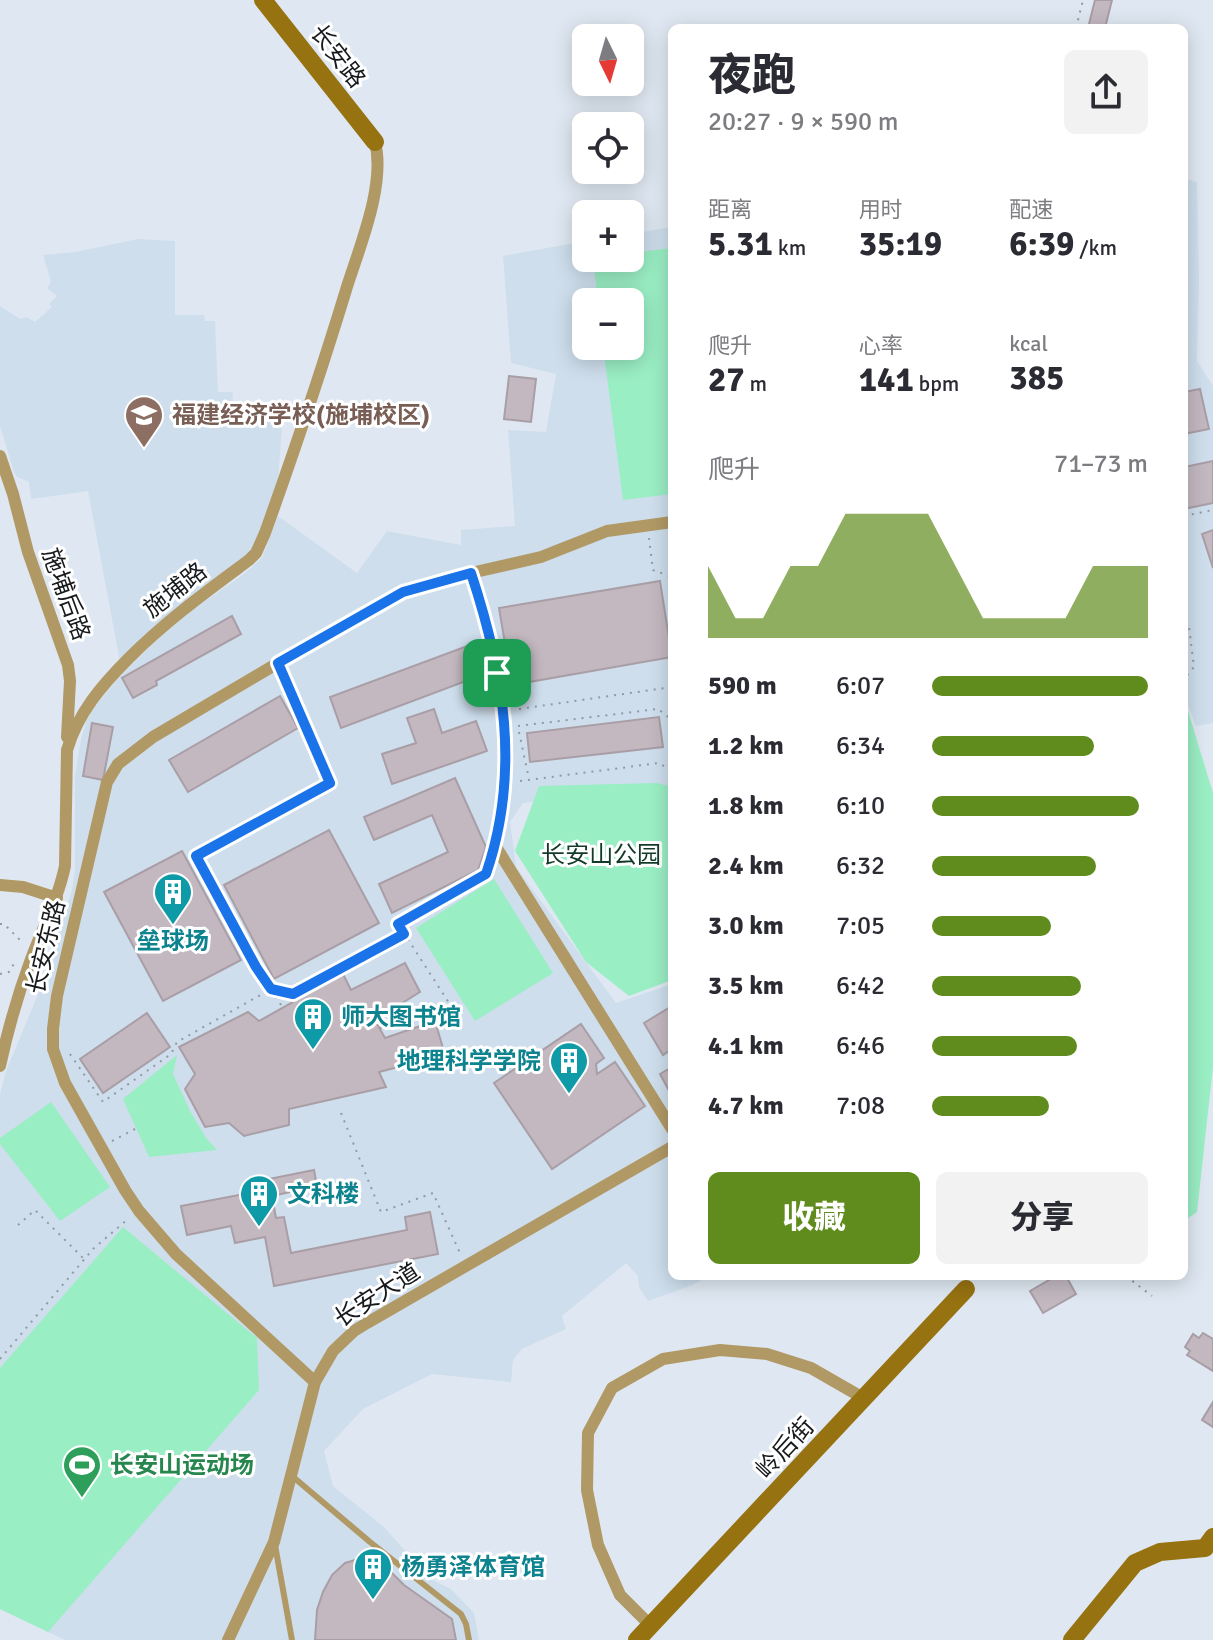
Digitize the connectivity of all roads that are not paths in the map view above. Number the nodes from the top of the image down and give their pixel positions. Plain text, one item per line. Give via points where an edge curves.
1 (263, 0) edge
2 (375, 142) joint
3 (0, 456) edge
4 (668, 522) edge
5 (471, 573) junction
6 (67, 750) junction
7 (0, 885) edge
8 (57, 898) junction
9 (0, 1066) edge
10 (668, 1123) edge
11 (668, 1149) edge
12 (966, 1289) dead end
13 (315, 1382) junction
14 (865, 1399) junction
15 (292, 1476) junction
16 (1213, 1537) edge
17 (274, 1542) junction
18 (650, 1625) junction
19 (228, 1640) edge
20 (292, 1640) edge
21 (469, 1640) edge
22 (637, 1640) edge
23 (1072, 1640) edge

1 - 2 street, 长安路
2 - 6 street, 施埔路 via 377,171 367,224 323,367 256,553 160,627 105,682 77,723
3 - 6 street, 施埔后路 via 68,665
4 - 5 street, 长安东路 via 607,531 541,557
5 - 10 street via 504,711 506,783 496,847
5 - 13 street, 长安东路 via 403,592 153,737 118,764 107,782 57,996 53,1049 65,1083 139,1211 176,1254
6 - 8 street, 施埔路 via 65,866
7 - 8 street
8 - 9 street, 施埔路 via 13,1010
11 - 13 street, 长安大道 via 354,1331 333,1351
12 - 14 street, 岭后街
13 - 15 street, 长安大道
14 - 18 street, 岭后街
14 - 18 street via 782,1358 720,1350 663,1359 612,1388 588,1433 587,1490 598,1545 620,1595
15 - 17 street, 长安大道
15 - 21 lane via 461,1614
16 - 23 street via 1205,1548 1160,1552 1135,1563
17 - 19 street, 长安大道
17 - 20 lane
18 - 22 street, 岭后街

